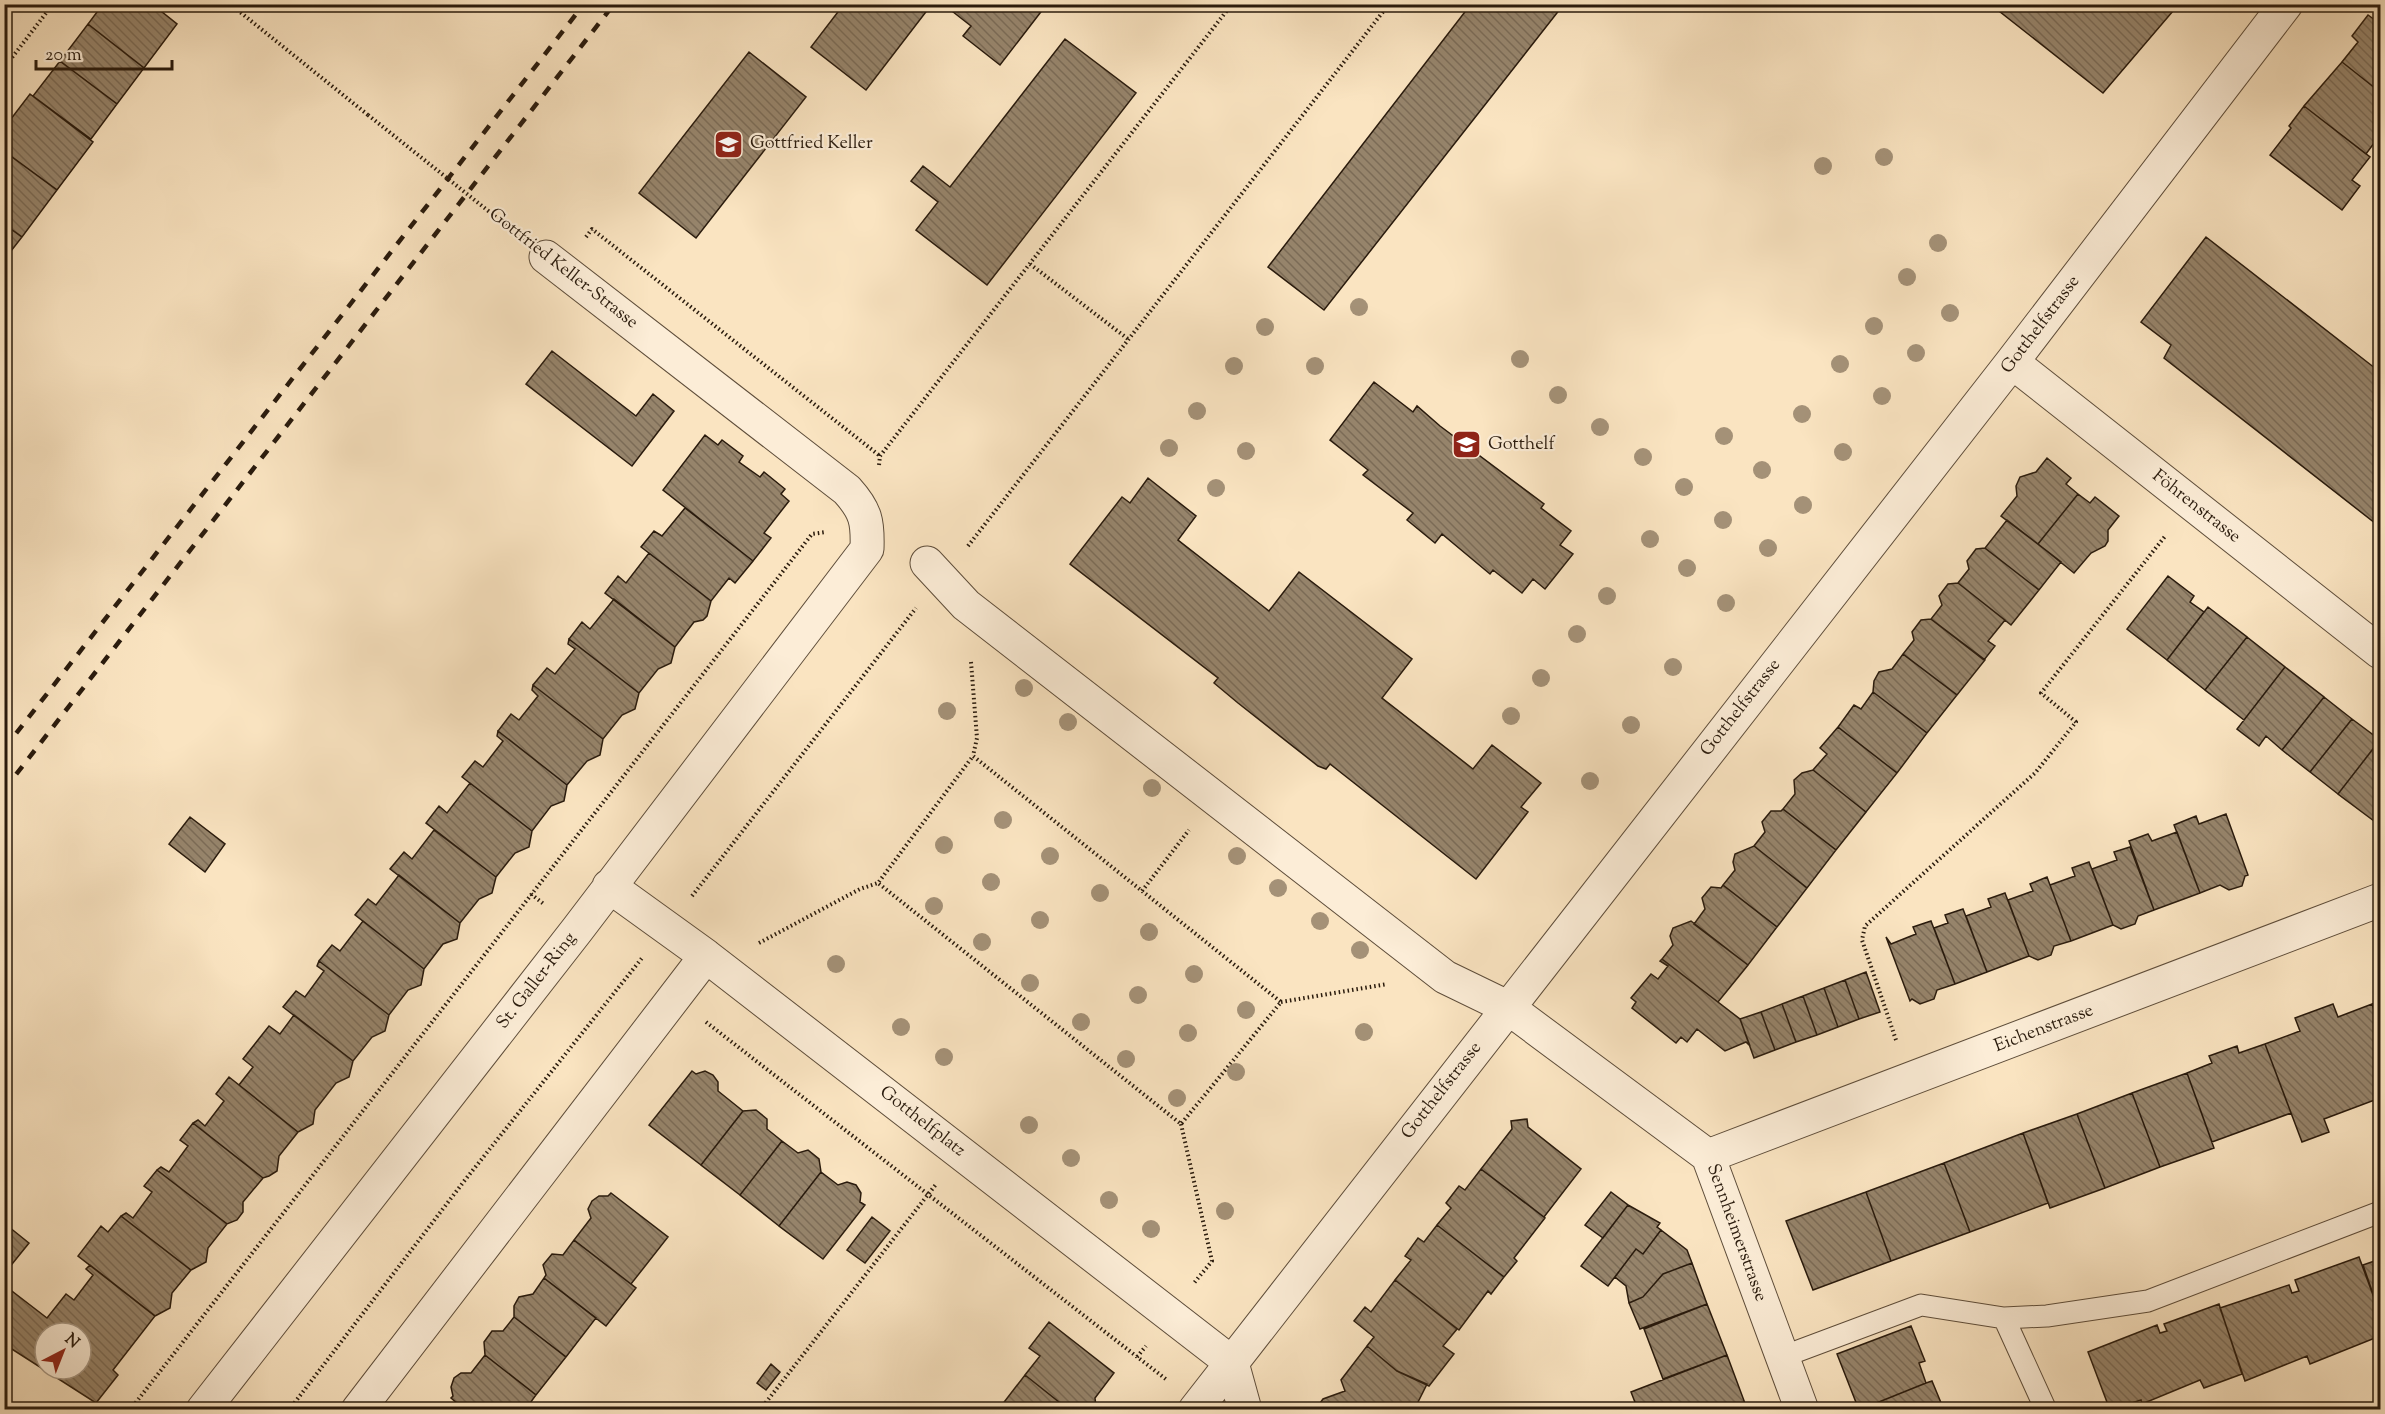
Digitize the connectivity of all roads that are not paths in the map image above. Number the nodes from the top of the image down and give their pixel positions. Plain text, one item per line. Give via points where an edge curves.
1 (2286, 4) edge
2 (554, 263) road end
3 (2013, 362) junction
4 (867, 549) joint
5 (927, 563) road end
6 (2380, 652) edge
7 (609, 886) junction
8 (2380, 900) edge
9 (706, 956) junction
10 (1507, 1008) junction
11 (1708, 1156) junction
12 (2380, 1212) edge
13 (2004, 1318) junction
14 (1782, 1357) junction
15 (1232, 1363) junction
16 (1197, 1407) edge
17 (203, 1410) edge
18 (358, 1410) edge
19 (1245, 1410) edge
20 (1802, 1410) edge
21 (2046, 1410) edge

1 - 3 street, Gotthelfstrasse
2 - 4 street, Gottfried Keller-Strasse via 847,490 861,506 867,526
3 - 6 street, Föhrenstrasse
3 - 10 street, Gotthelfstrasse
4 - 7 street, St. Galler-Ring
5 - 10 street, Sennheimerstrasse via 966,605 1443,974
7 - 9 street, Gotthelfplatz
7 - 17 street, St. Galler-Ring
8 - 11 street, Eichenstrasse
9 - 15 street, Gotthelfplatz
9 - 18 street
10 - 11 street, Sennheimerstrasse
10 - 15 street, Gotthelfstrasse
11 - 14 street, Sennheimerstrasse
12 - 13 lane via 2148,1301 2048,1316
13 - 14 lane via 1921,1305
13 - 21 lane
14 - 20 street, Sennheimerstrasse
15 - 16 street, Gotthelfstrasse
15 - 19 street

